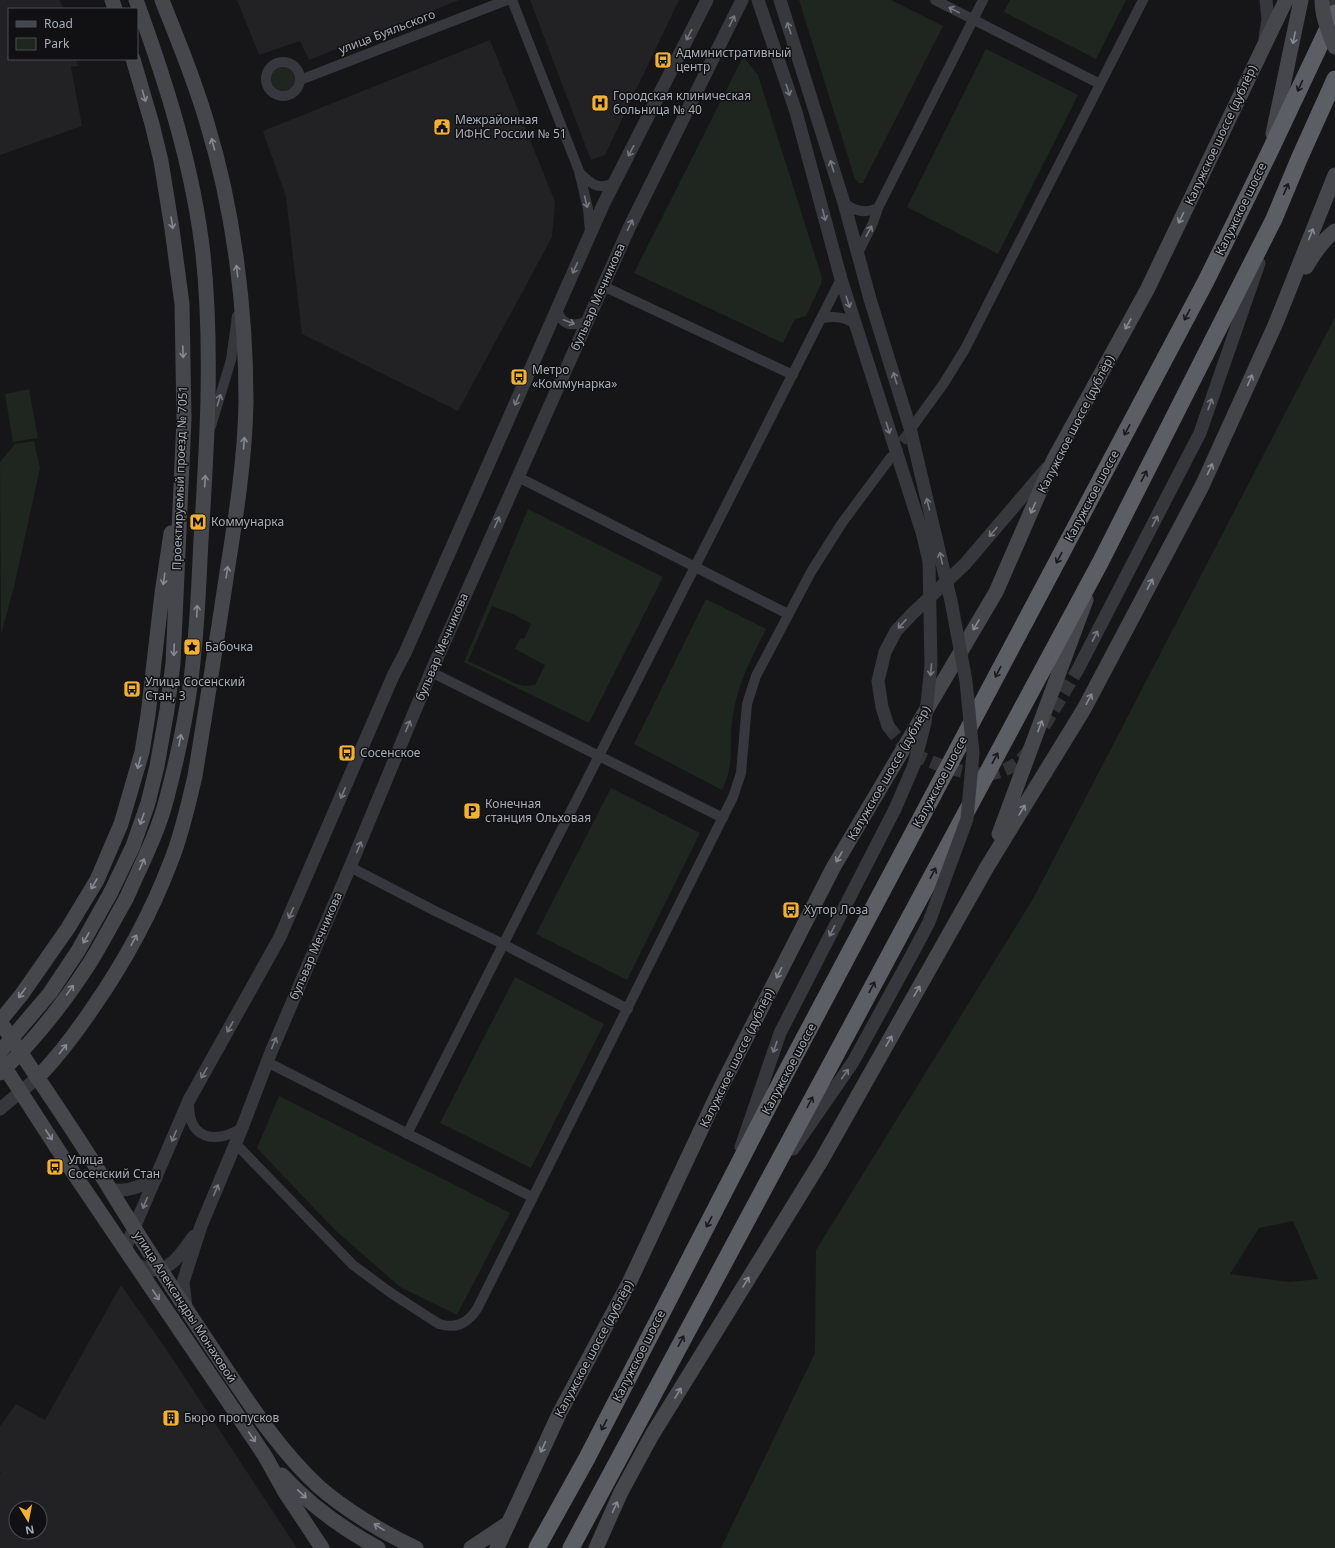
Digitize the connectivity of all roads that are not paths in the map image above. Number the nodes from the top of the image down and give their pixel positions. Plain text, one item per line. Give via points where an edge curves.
1 (136, 0) edge
2 (162, 0) edge
3 (507, 0) edge
4 (512, 0) edge
5 (707, 0) edge
6 (742, 0) edge
7 (758, 0) edge
8 (780, 0) edge
9 (935, 0) edge
10 (983, 0) edge
11 (1143, 0) edge
12 (1266, 0) edge
13 (1286, 0) edge
14 (1301, 0) edge
15 (1322, 0) edge
16 (1335, 13) edge
17 (974, 19) junction
18 (1264, 44) junction
19 (1335, 47) edge
20 (132, 60) edge
21 (300, 80) dead end
22 (1100, 84) junction
23 (1333, 86) edge
24 (1270, 152) junction
25 (579, 171) junction
26 (1335, 176) edge
27 (614, 183) junction
28 (844, 203) junction
29 (878, 208) junction
30 (1274, 219) junction
31 (1335, 230) edge
32 (590, 234) junction
33 (858, 253) junction
34 (841, 279) junction
35 (603, 286) junction
36 (240, 290) junction
37 (557, 308) junction
38 (823, 318) junction
39 (587, 321) junction
40 (1276, 323) junction
41 (856, 324) junction
42 (793, 375) junction
43 (913, 426) tunnel mouth
44 (207, 438) junction
45 (891, 457) tunnel mouth
46 (1054, 459) junction
47 (518, 477) junction
48 (181, 485) junction
49 (1101, 561) junction
50 (696, 567) junction
51 (788, 614) junction
52 (1077, 671) tunnel mouth
53 (431, 672) junction
54 (888, 726) tunnel mouth
55 (600, 756) junction
56 (722, 818) junction
57 (350, 867) junction
58 (987, 867) junction
59 (504, 944) junction
60 (628, 1009) junction
61 (0, 1021) edge
62 (0, 1052) edge
63 (0, 1060) edge
64 (267, 1062) junction
65 (0, 1073) edge
66 (37, 1078) junction
67 (21, 1092) junction
68 (189, 1100) junction
69 (0, 1109) edge
70 (242, 1128) junction
71 (407, 1134) junction
72 (235, 1143) junction
73 (156, 1178) junction
74 (727, 1188) junction
75 (110, 1189) junction
76 (532, 1197) junction
77 (759, 1198) junction
78 (201, 1226) junction
79 (134, 1228) junction
80 (125, 1249) junction
81 (134, 1263) junction
82 (159, 1269) junction
83 (187, 1310) junction
84 (265, 1456) junction
85 (508, 1524) junction
86 (597, 1546) edge
87 (417, 1547) edge
88 (322, 1548) edge
89 (378, 1548) edge
90 (471, 1548) edge
91 (497, 1548) edge
92 (537, 1548) edge
93 (571, 1548) edge

1 - 44 main road, Проектируемый проезд № 7051 via 173,112 196,208 208,321
36 -> 2 main road via 228,211 210,131
3 - 21 street, улица Буяльского
4 - 25 street
5 -> 27 street
35 -> 6 street, бульвар Мечникова
7 -> 34 street via 796,112
28 -> 8 street
17 -> 9 street
10 - 17 street
11 - 22 street
12 - 18 street via 1268,19
13 - 18 main road, Калужское шоссе (дублёр)
14 -> 24 main road
15 - 19 main road, bridge
16 -> 24 highway, Калужское шоссе
17 - 22 street
17 - 29 street
18 -> 46 main road, Калужское шоссе (дублёр) via 1147,290
20 -> 48 main road, Проектируемый проезд № 7051 via 161,161 178,268 184,374
22 - 43 street via 965,349
30 -> 23 highway
24 -> 74 highway, Калужское шоссе via 1202,288
25 - 27 street via 596,186 604,187
25 -> 32 street via 588,209
40 -> 26 main road
27 - 32 street
28 - 29 street via 854,210 863,212
28 - 33 street
33 -> 29 street
49 -> 30 highway
52 -> 30 street via 1200,432
31 - 40 main road via 1315,251
32 -> 37 street
77 -> 33 street, bridge via 853,1062 916,948 929,922 967,819 973,753 966,681 951,601 910,428
34 - 38 street
34 -> 41 street
35 - 39 street, бульвар Мечникова
35 - 42 street
44 -> 36 street via 231,360
66 -> 36 main road via 78,1030 115,976 149,913 171,861 185,817 197,768 242,466 246,402
37 -> 39 street via 561,318 568,324 578,325
37 -> 68 street via 280,937
38 - 41 street via 842,317
38 - 42 street
39 - 47 street, бульвар Мечникова
58 -> 40 main road via 1084,709 1199,493
41 -> 74 street, bridge via 929,561 931,665 925,723 914,765 895,809 780,1033
42 - 50 street
65 -> 44 main road, Проектируемый проезд № 7051, bridge via 61,1004 91,960 126,899 166,803 188,700 194,651
45 - 51 street via 810,572
46 -> 54 street via 965,564 896,631 885,652 878,681
46 -> 85 main road, Калужское шоссе (дублёр) via 996,592 833,868 721,1087 629,1283 560,1412
47 - 50 street
53 -> 47 street, бульвар Мечникова
48 -> 61 main road via 162,593 142,752 121,824 97,880 32,979
48 -> 62 main road, Проектируемый проезд № 7051, bridge via 173,663 167,710 148,803 133,846 78,951 50,993
58 -> 49 main road
77 -> 49 highway
50 - 51 street
50 - 55 street
51 - 56 street via 751,690 745,715 741,773 736,790
53 - 55 street
57 -> 53 street, бульвар Мечникова
55 - 56 street
55 - 59 street
56 - 60 street
57 - 59 street
64 -> 57 street, бульвар Мечникова
86 -> 58 main road via 621,1492 652,1435 821,1161
59 - 60 street
59 - 71 street
60 - 76 street
61 - 66 main road, улица Александры Монаховой
63 - 67 main road, улица Александры Монаховой
64 - 70 street, бульвар Мечникова
64 - 71 street
66 - 67 street
66 - 75 main road, улица Александры Монаховой
67 - 69 street
67 -> 80 main road, улица Александры Монаховой
68 - 70 street via 189,1115 200,1134 221,1137
68 -> 73 street
70 - 72 street, бульвар Мечникова
71 - 76 street
72 - 76 street via 353,1265 432,1320 446,1326 461,1325 472,1316
78 -> 72 street, бульвар Мечникова
73 - 75 street via 128,1190
73 -> 79 street
74 -> 92 highway, Калужское шоссе via 587,1458
75 - 79 main road, улица Александры Монаховой
93 -> 77 highway
78 - 82 street via 176,1261
78 - 83 street, бульвар Мечникова via 183,1282
79 - 80 street
79 - 82 main road, улица Александры Монаховой
80 - 81 main road, улица Александры Монаховой
81 - 82 street via 151,1270
81 -> 84 main road, улица Александры Монаховой
82 - 83 main road, улица Александры Монаховой
87 -> 83 main road, улица Александры Монаховой via 396,1538 319,1487 291,1458 259,1418
84 - 88 main road, улица Александры Монаховой
84 -> 89 main road, улица Александры Монаховой via 312,1504 347,1530
85 - 90 main road
85 - 91 main road, Калужское шоссе (дублёр)

